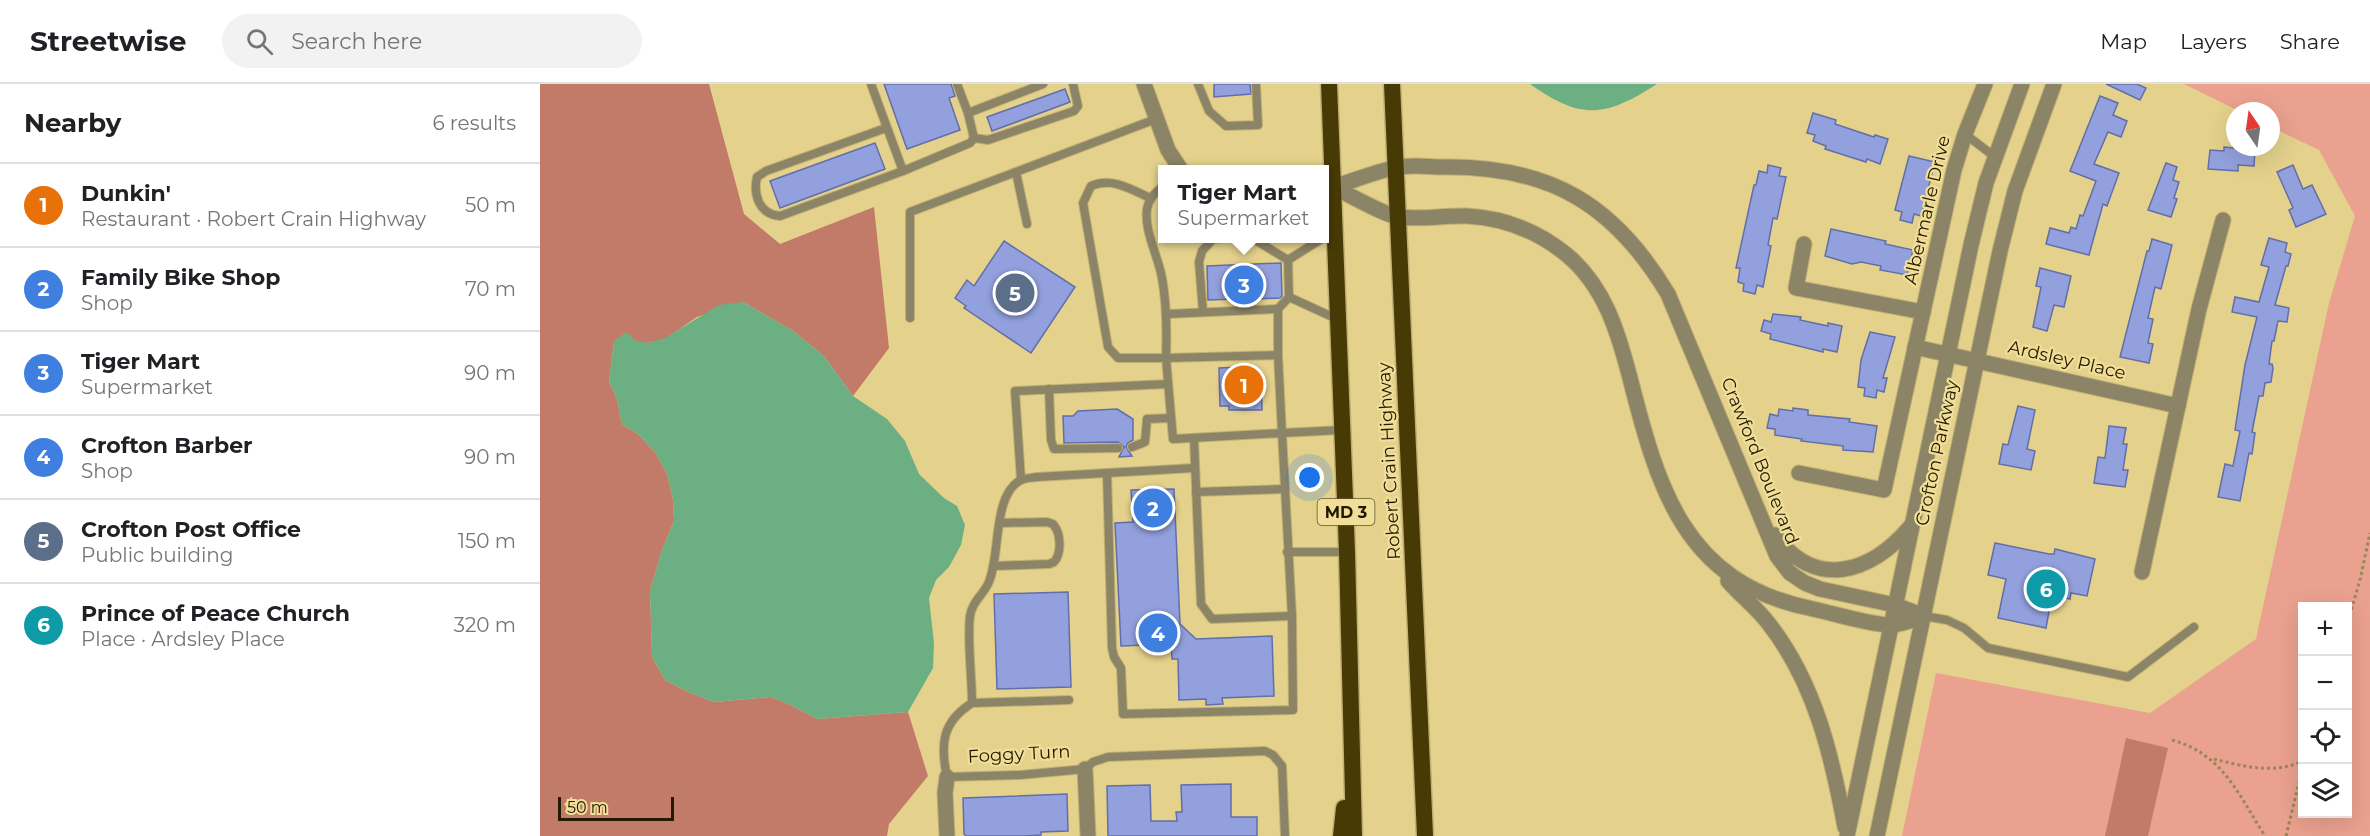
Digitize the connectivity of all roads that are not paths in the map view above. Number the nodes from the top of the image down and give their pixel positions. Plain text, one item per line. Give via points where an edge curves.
1 (871, 84) edge
2 (957, 84) edge
3 (1043, 84) edge
4 (1073, 84) edge
5 (1144, 84) edge
6 (1198, 84) edge
7 (1256, 84) edge
8 (1329, 84) edge
9 (1392, 84) edge
10 (1985, 84) edge
11 (2022, 84) edge
12 (2054, 84) edge
13 (968, 113) junction
14 (1156, 119) junction
15 (886, 128) junction
16 (1965, 134) junction
17 (974, 138) junction
18 (1995, 157) junction
19 (1178, 165) edge
20 (1395, 167) junction
21 (903, 171) junction
22 (1016, 172) junction
23 (1329, 187) edge
24 (1158, 191) edge
25 (1150, 198) junction
26 (1398, 218) junction
27 (2223, 220) dead end
28 (1027, 224) dead end
29 (1210, 243) edge
30 (1260, 243) edge
31 (1316, 243) edge
32 (1329, 243) edge
33 (1804, 244) dead end
34 (1288, 260) junction
35 (1289, 297) junction
36 (1278, 309) junction
37 (1203, 312) junction
38 (1923, 312) junction
39 (1168, 314) junction
40 (910, 318) dead end
41 (1338, 319) junction
42 (1915, 347) junction
43 (1946, 354) junction
44 (1278, 355) junction
45 (1166, 358) junction
46 (1976, 360) junction
47 (1168, 384) junction
48 (1048, 389) junction
49 (2178, 406) junction
50 (1171, 418) junction
51 (1342, 430) junction
52 (1282, 433) junction
53 (1194, 439) junction
54 (1132, 447) dead end
55 (1118, 448) dead end
56 (1194, 468) junction
57 (1107, 473) junction
58 (1799, 474) dead end
59 (1021, 480) junction
60 (1284, 489) junction
61 (1196, 492) junction
62 (1762, 517) junction
63 (1000, 523) junction
64 (1912, 525) junction
65 (1287, 552) junction
66 (1347, 552) junction
67 (1715, 565) junction
68 (993, 566) junction
69 (2142, 572) dead end
70 (1895, 605) junction
71 (1292, 616) junction
72 (1924, 616) junction
73 (1891, 626) junction
74 (2194, 627) dead end
75 (1069, 700) dead end
76 (972, 703) junction
77 (1351, 723) junction
78 (1085, 769) junction
79 (947, 777) junction
80 (947, 836) edge
81 (1088, 836) edge
82 (1285, 836) edge
83 (1341, 836) edge
84 (1354, 836) edge
85 (1425, 836) edge
86 (1847, 836) edge
87 (1877, 836) edge

1 - 15 lane
2 - 13 lane
3 - 13 lane
4 - 17 lane via 1078,100 1074,111 988,140
5 - 14 street
6 - 7 lane via 1209,111 1226,126 1258,125
8 - 23 highway, MD 3
9 - 20 highway, Robert Crain Highway
10 - 16 street, Albermarle Drive
11 - 18 street, Crofton Parkway
12 - 46 street, Crofton Parkway via 2015,191
13 - 17 lane
14 - 19 street
14 - 22 lane
15 - 21 lane
15 - 21 lane via 766,171 758,177 757,195 763,209 780,216
16 - 18 lane
16 - 38 street, Albermarle Drive via 1953,170
17 - 21 lane
18 - 43 street, Crofton Parkway
20 - 23 street, Crawford Boulevard
20 - 26 highway, Robert Crain Highway
20 - 62 street, Crawford Boulevard via 1466,167 1507,171 1540,180 1576,196 1629,238 1651,265 1673,304
22 - 28 lane
22 - 40 lane via 910,212
23 - 26 street
24 - 25 lane
25 - 39 lane via 1147,217
25 - 45 lane via 1121,184 1100,182 1091,186 1083,203 1108,347 1118,358
26 - 67 street via 1467,216 1518,226 1543,238 1586,273 1613,320 1650,455 1662,484 1677,514
26 - 85 highway, Robert Crain Highway
27 - 49 street via 2207,273
29 - 37 lane via 1202,250 1199,262
30 - 34 lane
31 - 34 lane
32 - 41 highway, MD 3
33 - 38 street via 1796,288
34 - 35 lane
35 - 36 lane
35 - 41 lane
36 - 37 lane
36 - 44 lane
37 - 39 lane
38 - 42 street, Albermarle Drive
39 - 45 lane
41 - 51 highway, MD 3
42 - 43 street
42 - 58 street, Albermarle Drive via 1884,490
43 - 46 street, Ardsley Place
43 - 64 street, Crofton Parkway
44 - 45 lane
44 - 52 lane
45 - 47 lane
46 - 49 street, Ardsley Place
46 - 72 street, Crofton Parkway
47 - 48 lane
47 - 50 lane
48 - 55 lane via 1054,449
48 - 59 lane via 1015,391
49 - 69 street
50 - 53 lane via 1173,439
50 - 54 lane via 1147,419 1145,442
51 - 52 lane
51 - 66 highway, MD 3
52 - 53 lane
52 - 60 lane
53 - 56 lane
56 - 57 lane
56 - 61 lane
57 - 59 lane
57 - 71 lane via 1112,648 1121,668 1123,714 1293,710
59 - 63 lane via 1004,503
60 - 61 lane
60 - 65 lane
61 - 71 lane via 1201,604 1212,619
62 - 64 street via 1800,561 1834,569 1850,568 1883,554
62 - 70 street, Crawford Boulevard via 1778,556 1790,573 1805,583
63 - 68 lane
63 - 68 lane via 1053,524 1059,534 1059,553 1049,564
64 - 70 street, Crofton Parkway
65 - 66 lane
65 - 71 lane
66 - 77 highway, MD 3
67 - 73 street via 1743,585 1788,604
67 - 86 street via 1768,622 1798,667 1820,720
68 - 76 lane via 988,585 975,600 970,615
70 - 72 street, Crawford Boulevard
70 - 73 street, Crofton Parkway
72 - 73 street
72 - 74 lane via 1964,628 1988,648 2128,676
72 - 87 street, Crofton Parkway
73 - 86 street, Crofton Parkway
75 - 76 lane
76 - 79 lane via 951,722 945,736
77 - 83 highway
77 - 84 highway, MD 3
78 - 79 lane, Foggy Turn
78 - 81 street, Foggy Turn
78 - 82 lane via 1108,757 1265,751 1282,766
79 - 80 street, Foggy Turn

